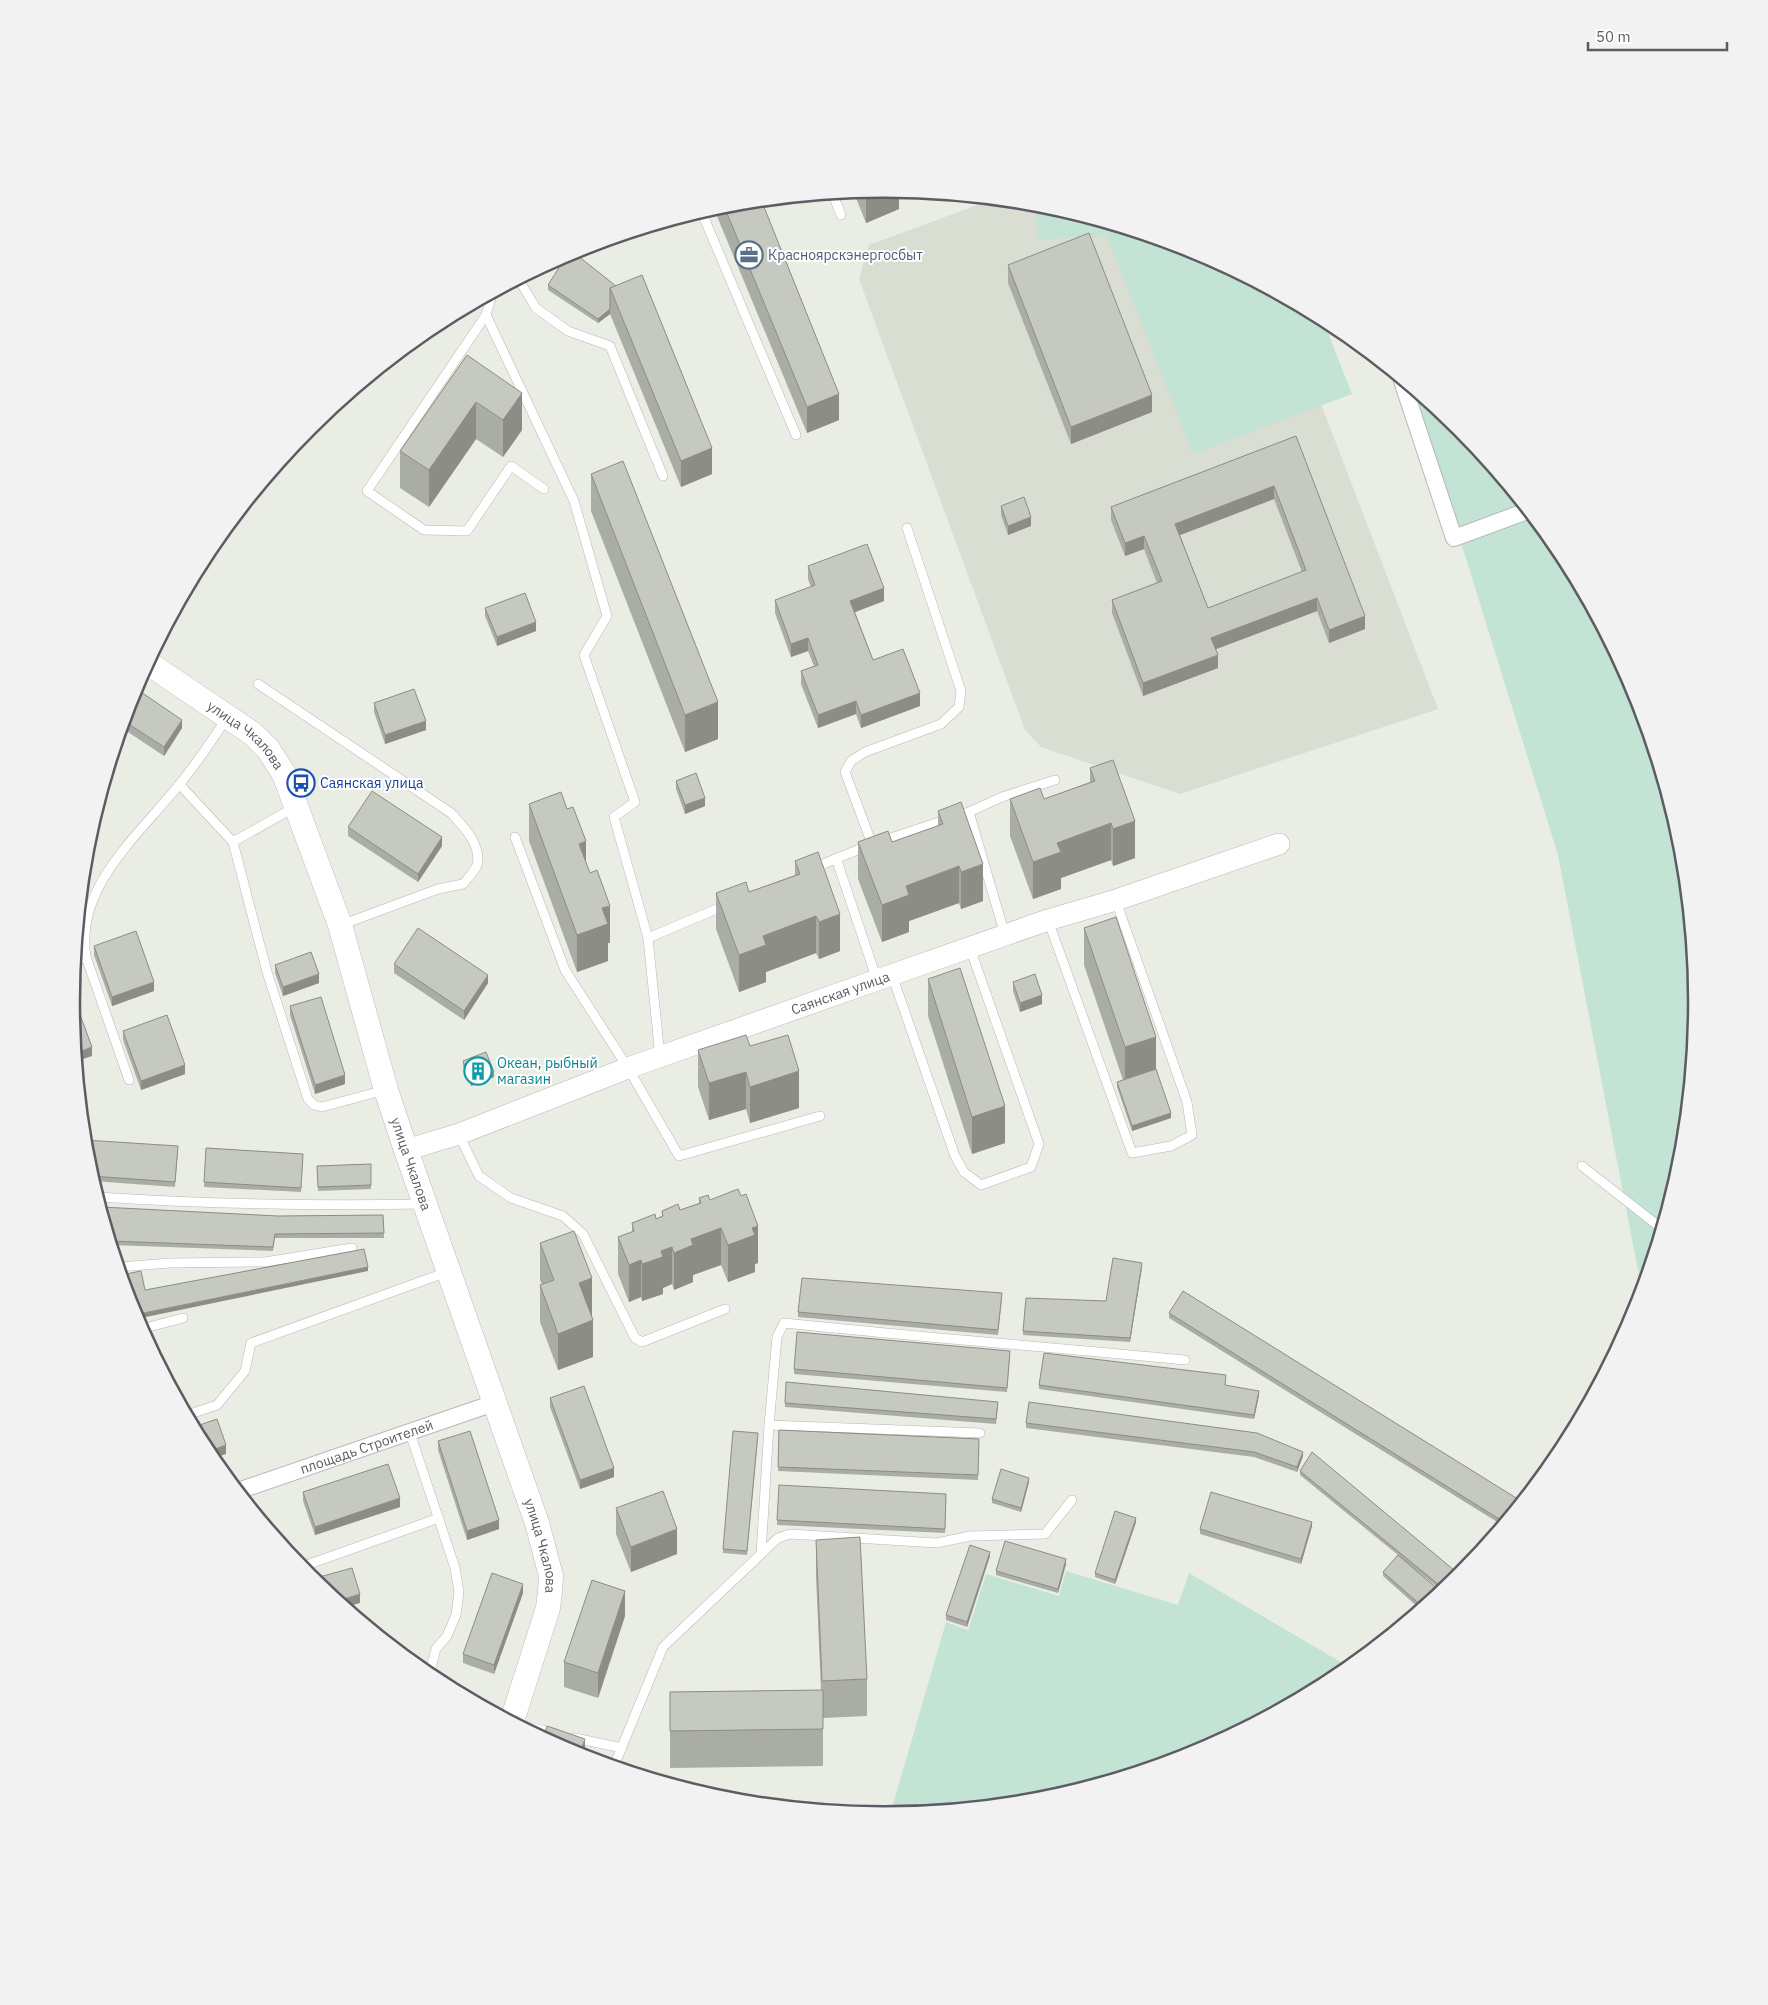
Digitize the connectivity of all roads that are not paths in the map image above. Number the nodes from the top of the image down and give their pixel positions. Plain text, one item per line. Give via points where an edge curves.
1 (835, 200) edge
2 (842, 215) dead end
3 (705, 219) edge
4 (522, 284) edge
5 (490, 302) edge
6 (486, 315) junction
7 (1405, 391) edge
8 (796, 435) dead end
9 (663, 476) dead end
10 (544, 489) dead end
11 (1522, 513) edge
12 (906, 528) dead end
13 (154, 667) edge
14 (258, 684) dead end
15 (229, 716) junction
16 (1055, 780) dead end
17 (180, 785) junction
18 (296, 806) junction
19 (969, 812) junction
20 (515, 837) dead end
21 (233, 842) junction
22 (872, 844) junction
23 (1279, 844) dead end
24 (836, 858) junction
25 (800, 874) edge
26 (737, 900) edge
27 (1116, 900) junction
28 (1048, 920) junction
29 (340, 925) junction
30 (1005, 935) junction
31 (648, 938) junction
32 (970, 948) junction
33 (86, 957) junction
34 (82, 959) edge
35 (884, 978) junction
36 (660, 1057) junction
37 (628, 1068) junction
38 (129, 1080) dead end
39 (386, 1090) junction
40 (820, 1116) dead end
41 (459, 1134) junction
42 (406, 1150) junction
43 (1582, 1166) dead end
44 (104, 1197) edge
45 (424, 1204) junction
46 (1657, 1225) edge
47 (352, 1248) dead end
48 (125, 1267) edge
49 (447, 1272) junction
50 (725, 1309) dead end
51 (184, 1318) dead end
52 (149, 1327) edge
53 (1185, 1360) dead end
54 (494, 1403) junction
55 (193, 1413) edge
56 (769, 1425) junction
57 (410, 1432) junction
58 (980, 1433) dead end
59 (243, 1488) edge
60 (1072, 1500) dead end
61 (439, 1518) junction
62 (761, 1554) junction
63 (309, 1564) edge
64 (431, 1667) edge
65 (514, 1716) edge
66 (541, 1730) edge
67 (622, 1748) junction
68 (616, 1760) edge

1 - 2 lane
3 - 8 lane
4 - 9 lane via 536,308 568,332 610,346
5 - 6 lane
6 - 10 lane via 367,490 424,530 467,531 511,466
6 - 31 lane via 574,501 607,616 584,655 635,802 614,818
7 - 11 street via 1454,538
12 - 22 lane via 961,691 959,707 941,724 865,752 851,761 845,772
13 - 15 main road, улица Чкалова
14 - 29 lane via 451,813 465,828 476,849 477,866 463,884
15 - 17 lane
15 - 18 main road, улица Чкалова via 268,749 284,774
16 - 19 lane via 1002,797
17 - 21 lane
17 - 33 lane via 104,877 88,913 84,943
18 - 21 lane
18 - 29 main road, улица Чкалова
19 - 22 lane
19 - 30 lane
20 - 37 lane via 565,970
21 - 39 lane via 267,972 308,1099 322,1107
22 - 24 lane
23 - 27 street, Саянская улица
24 - 25 lane
24 - 35 lane
26 - 31 lane
27 - 28 street, Саянская улица
27 - 28 lane via 1187,1102 1192,1135 1171,1146 1132,1153
28 - 30 street, Саянская улица
29 - 39 main road, улица Чкалова
30 - 32 street, Саянская улица
31 - 36 lane
32 - 35 street, Саянская улица
32 - 35 lane via 1039,1144 1030,1167 981,1185 964,1172 954,1156
33 - 34 lane
33 - 38 lane
35 - 36 street, Саянская улица
36 - 37 street, Саянская улица
37 - 40 lane via 679,1156
37 - 41 street, Саянская улица
39 - 42 main road, улица Чкалова
41 - 42 street, Саянская улица
41 - 50 lane via 479,1176 511,1198 563,1216 583,1234 635,1338 642,1342
42 - 45 main road, улица Чкалова
43 - 46 lane
44 - 45 lane via 193,1203
45 - 49 main road, улица Чкалова
47 - 48 lane via 265,1262
49 - 54 main road, улица Чкалова
49 - 55 lane via 251,1343 245,1371 217,1405
51 - 52 lane
53 - 56 lane via 784,1323 777,1337
54 - 57 street, площадь Строителей
54 - 65 main road, улица Чкалова via 537,1523 551,1576 548,1608
56 - 58 lane
56 - 62 lane
57 - 59 street, площадь Строителей
57 - 61 lane
60 - 62 lane via 1045,1534 970,1536 937,1543 790,1534 778,1538
61 - 63 lane
61 - 64 lane via 459,1592 456,1615 447,1636 436,1650
62 - 67 lane via 663,1647
66 - 67 lane
67 - 68 lane

